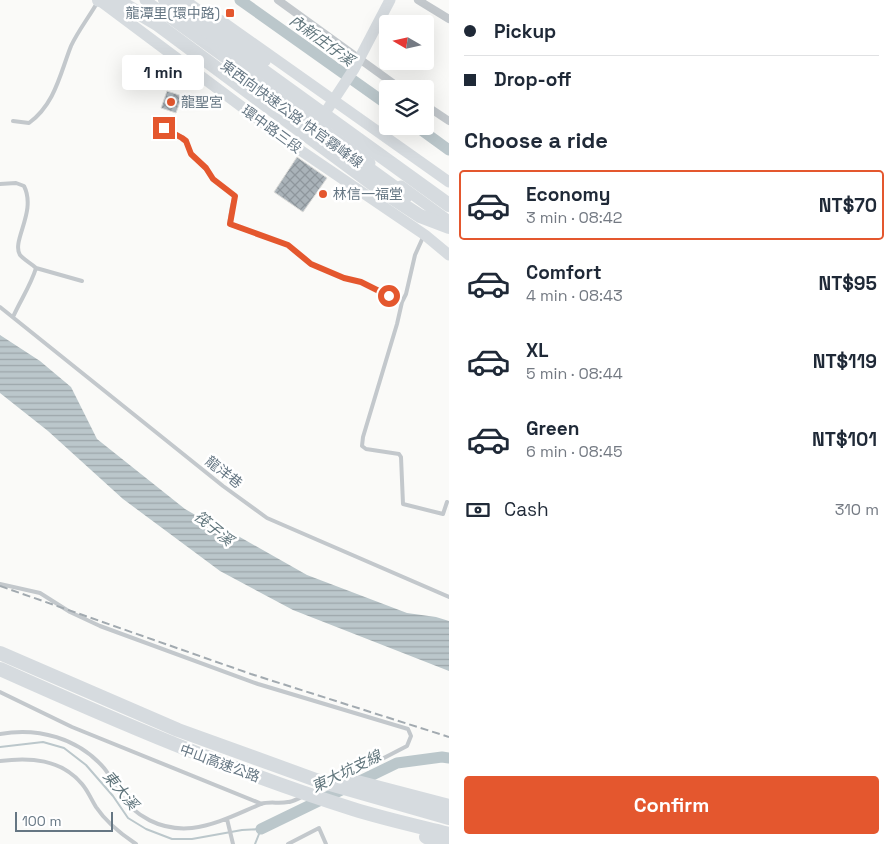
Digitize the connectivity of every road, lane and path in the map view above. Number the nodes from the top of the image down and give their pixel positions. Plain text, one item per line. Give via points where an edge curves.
1 (99, 0) edge
2 (135, 0) edge
3 (145, 0) edge
4 (154, 0) edge
5 (165, 0) edge
6 (182, 0) edge
7 (192, 0) edge
8 (278, 0) edge
9 (390, 0) edge
10 (418, 0) edge
11 (449, 19) edge
12 (357, 64) junction
13 (385, 80) edge
14 (337, 96) junction
15 (434, 111) edge
16 (13, 121) dead end
17 (319, 122) junction
18 (449, 122) edge
19 (164, 128) dead end
20 (297, 148) junction
21 (449, 182) edge
22 (0, 184) edge
23 (449, 198) edge
24 (449, 205) edge
25 (449, 212) edge
26 (449, 221) edge
27 (449, 227) edge
28 (425, 234) junction
29 (449, 255) edge
30 (36, 268) junction
31 (82, 281) dead end
32 (402, 302) junction
33 (0, 307) edge
34 (13, 317) junction
35 (447, 502) dead end
36 (0, 584) edge
37 (449, 596) edge
38 (0, 654) edge
39 (0, 669) edge
40 (0, 692) edge
41 (0, 734) edge
42 (0, 761) edge
43 (320, 783) junction
44 (385, 796) junction
45 (262, 804) junction
46 (449, 806) edge
47 (358, 810) junction
48 (449, 818) edge
49 (226, 819) junction
50 (449, 834) edge
51 (136, 844) edge
52 (233, 844) edge
53 (288, 844) edge
54 (326, 844) edge
55 (449, 844) edge

1 - 16 lane via 72,45 56,89 41,113 29,123
1 - 20 street, 環中路三段
1 - 27 highway via 125,5 157,24 382,191 420,216
2 - 27 highway, 東西向快速公路 快官霧峰線
3 - 17 street
4 - 17 street
5 - 24 highway, 東西向快速公路 快官霧峰線
6 - 23 highway
7 - 14 street
8 - 12 street
9 - 12 street
10 - 11 street
12 - 13 street
12 - 14 street
14 - 17 street
14 - 21 street
15 - 18 street
17 - 20 street
17 - 25 street
17 - 26 street
19 - 32 lane via 186,141 191,154 213,179 235,196 230,224 288,245 311,264 361,282
20 - 28 street, 環中路三段
22 - 30 lane via 16,183 24,186 27,193 29,203 18,253
28 - 29 street, 環中路三段
28 - 32 lane via 415,255
30 - 31 lane
30 - 34 lane
32 - 35 lane via 362,446 399,454 403,504 443,514
33 - 34 lane, 龍洋巷
34 - 37 lane, 龍洋巷 via 267,518
36 - 43 lane via 40,593 100,626 258,684 408,729 407,746 349,776
38 - 43 highway, 中山高速公路 via 178,730
39 - 47 highway, 中山高速公路 via 174,745
40 - 45 lane via 72,727
41 - 49 lane via 27,731 62,738 78,746 102,767 133,809 161,825 193,828
42 - 51 lane via 37,759 66,770 81,782 107,821
43 - 44 highway, 中山高速公路
43 - 45 lane via 289,802
44 - 46 highway
44 - 48 highway, 中山高速公路
45 - 49 lane
47 - 50 highway, 中山高速公路
47 - 55 highway
49 - 52 lane
53 - 54 lane via 319,828

